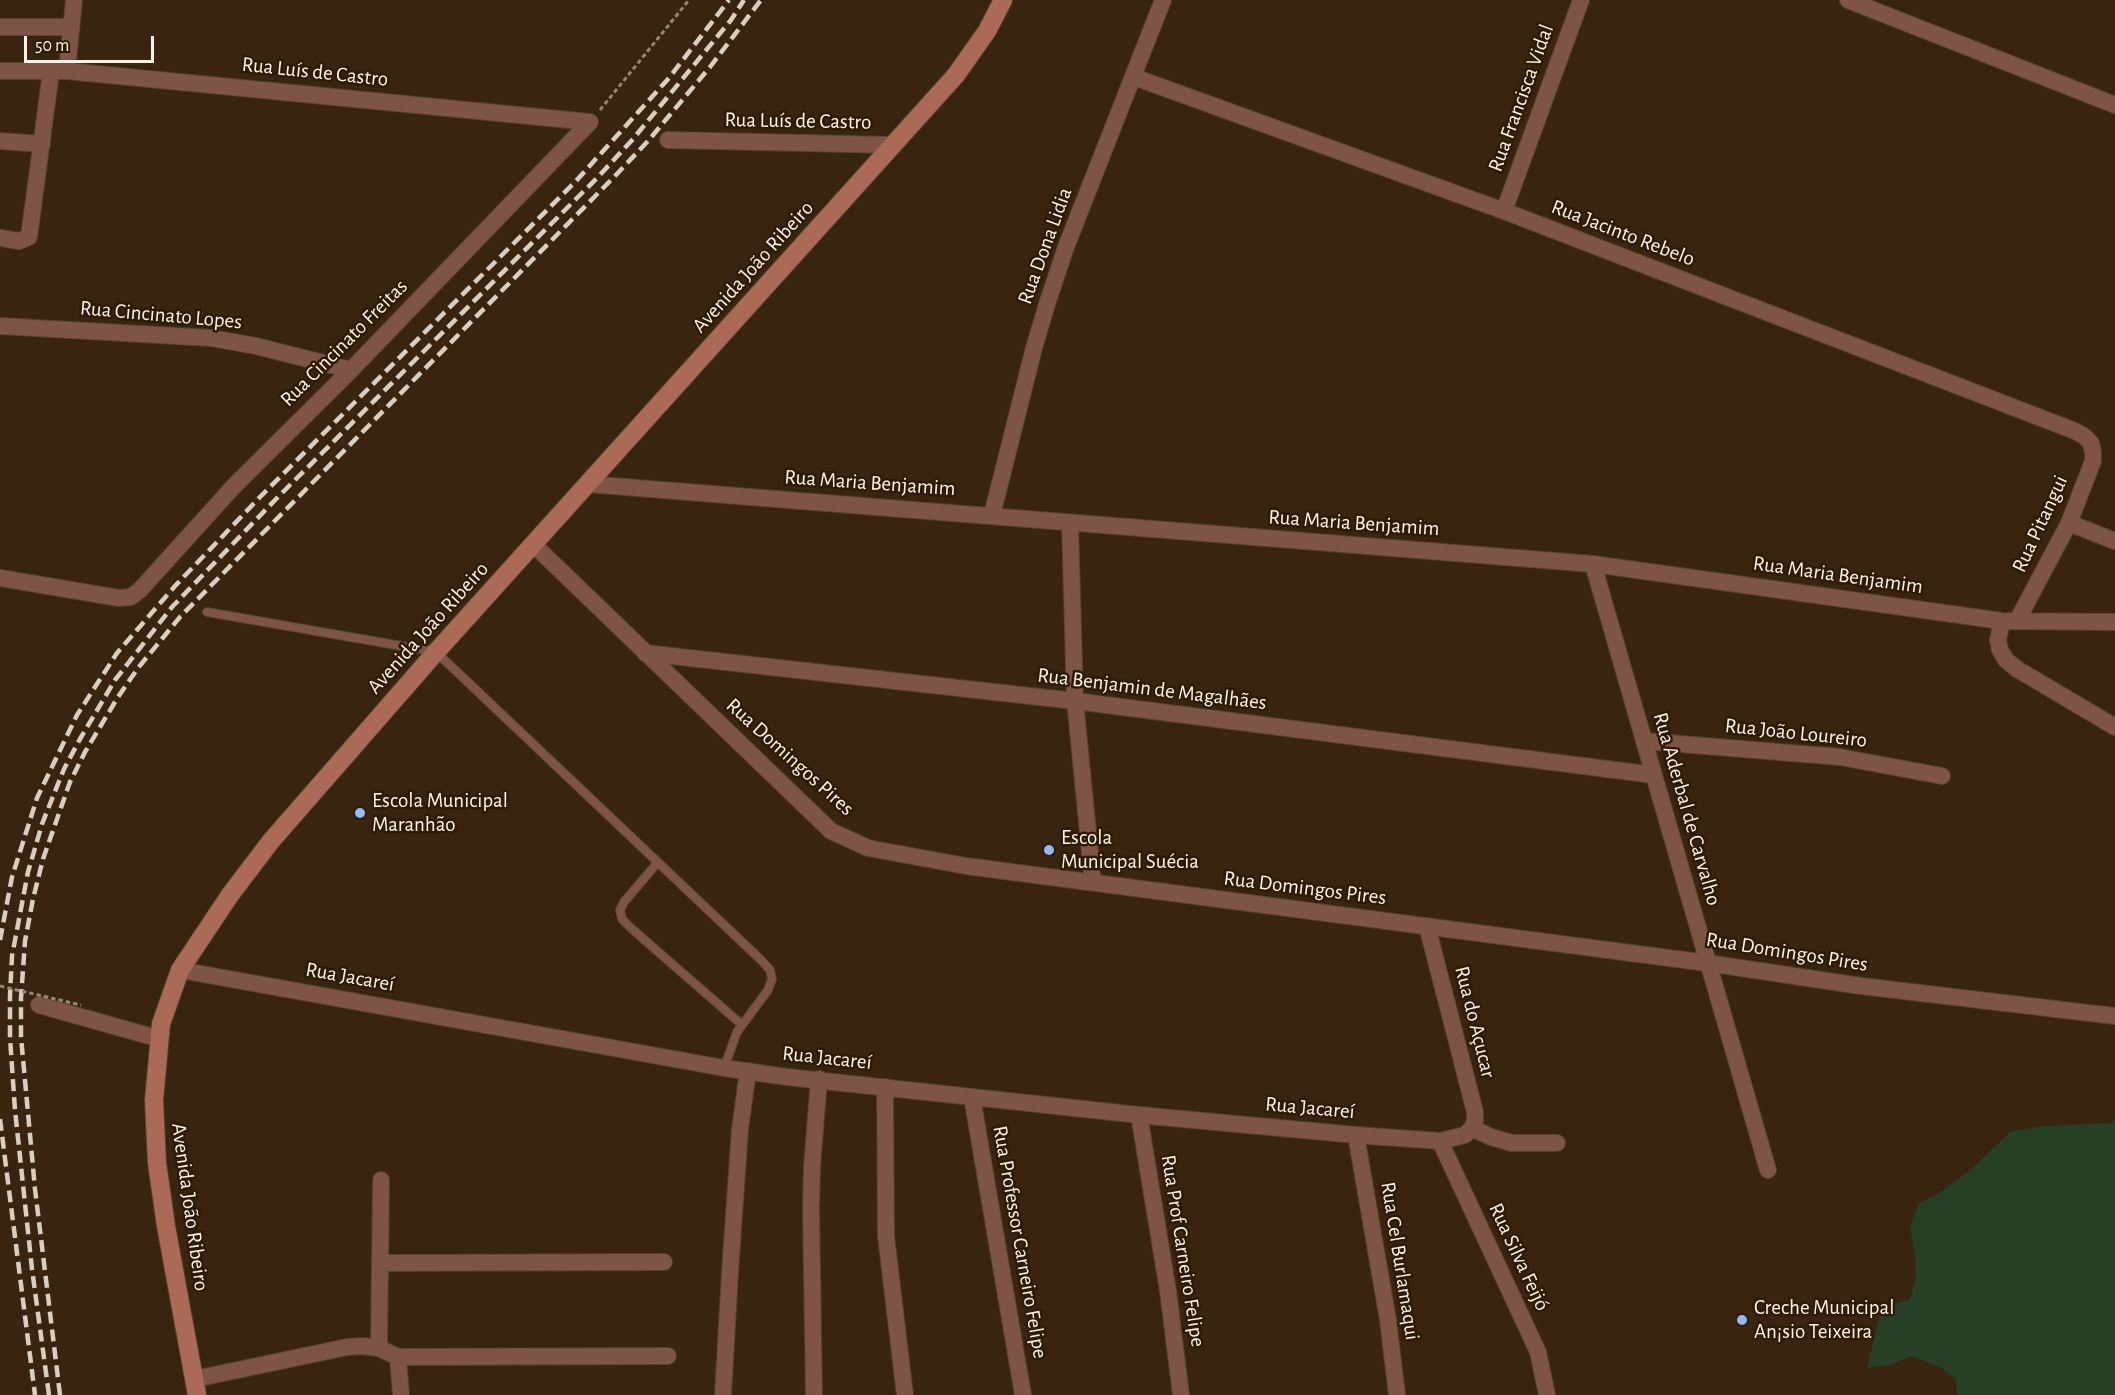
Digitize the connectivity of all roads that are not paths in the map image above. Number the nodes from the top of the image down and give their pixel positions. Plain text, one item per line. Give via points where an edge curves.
1 (74, 0) edge
2 (1003, 0) edge
3 (1163, 0) edge
4 (1581, 0) edge
5 (1848, 0) edge
6 (0, 27) edge
7 (71, 27) junction
8 (0, 71) edge
9 (59, 71) junction
10 (1134, 77) junction
11 (2115, 105) edge
12 (590, 122) joint
13 (668, 140) dead end
14 (0, 141) edge
15 (42, 144) junction
16 (892, 145) junction
17 (1504, 211) junction
18 (0, 238) edge
19 (0, 326) edge
20 (351, 370) junction
21 (2091, 443) joint
22 (587, 484) junction
23 (992, 515) junction
24 (1070, 523) junction
25 (2069, 523) junction
26 (2115, 541) edge
27 (533, 544) junction
28 (1593, 564) junction
29 (0, 578) edge
30 (207, 612) dead end
31 (2009, 621) junction
32 (2115, 622) edge
33 (436, 652) junction
34 (645, 653) junction
35 (1075, 701) junction
36 (2115, 727) edge
37 (1644, 741) junction
38 (1654, 775) junction
39 (1942, 776) dead end
40 (658, 862) junction
41 (1092, 883) junction
42 (1427, 926) junction
43 (1707, 963) junction
44 (180, 970) junction
45 (39, 1005) dead end
46 (2115, 1016) edge
47 (741, 1024) junction
48 (160, 1039) junction
49 (724, 1068) junction
50 (748, 1071) junction
51 (819, 1079) junction
52 (885, 1088) junction
53 (972, 1097) junction
54 (1139, 1115) junction
55 (1472, 1128) junction
56 (1356, 1135) junction
57 (1440, 1141) junction
58 (1557, 1143) dead end
59 (1768, 1170) dead end
60 (381, 1180) dead end
61 (664, 1262) dead end
62 (380, 1263) junction
63 (379, 1348) junction
64 (668, 1356) dead end
65 (398, 1357) junction
66 (196, 1387) edge
67 (401, 1395) edge
68 (723, 1395) edge
69 (814, 1395) edge
70 (905, 1395) edge
71 (1023, 1395) edge
72 (1181, 1395) edge
73 (1397, 1395) edge
74 (1547, 1395) edge

1 - 7 street
2 - 16 main road, Avenida João Ribeiro via 956,75
3 - 10 street, Rua Dona Lidia
4 - 17 street, Rua Francisca Vidal
5 - 11 street
6 - 7 street
7 - 9 street
8 - 9 street, Rua Luís de Castro
9 - 12 street, Rua Luís de Castro
9 - 15 street
10 - 17 street, Rua Jacinto Rebelo
10 - 23 street, Rua Dona Lidia via 1047,304
12 - 20 street, Rua Cincinato Freitas
13 - 16 street, Rua Luís de Castro
14 - 15 street
15 - 18 street via 29,237 19,241
16 - 22 main road, Avenida João Ribeiro
17 - 21 street, Rua Jacinto Rebelo via 2075,431
19 - 20 street, Rua Cincinato Lopes via 211,338
20 - 29 street, Rua Cincinato Freitas via 234,486 150,581 130,597 107,597
21 - 25 street, Rua Pitangui via 2093,461
22 - 23 street, Rua Maria Benjamim
22 - 27 main road, Avenida João Ribeiro
23 - 24 street, Rua Maria Benjamim
24 - 28 street, Rua Maria Benjamim
24 - 35 street
25 - 26 street
25 - 31 street, Rua Pitangui
27 - 33 main road, Avenida João Ribeiro
27 - 34 street, Rua Domingos Pires
28 - 31 street, Rua Maria Benjamim
28 - 37 street, Rua Aderbal de Carvalho
30 - 33 lane
31 - 32 street, Rua Maria Benjamim
31 - 36 street via 1998,640 2006,660
33 - 40 lane
33 - 44 main road, Avenida João Ribeiro via 271,841
34 - 35 street, Rua Benjamin de Magalhães
34 - 41 street, Rua Domingos Pires via 831,831 868,848
35 - 38 street, Rua Benjamin de Magalhães
35 - 41 street
37 - 38 street, Rua Aderbal de Carvalho
37 - 39 street, Rua João Loureiro via 1840,757
38 - 43 street, Rua Aderbal de Carvalho
40 - 47 lane via 770,970 768,990
40 - 47 lane via 624,903 620,910 622,919
41 - 42 street, Rua Domingos Pires
42 - 43 street, Rua Domingos Pires
42 - 55 street, Rua do Açucar via 1475,1112
43 - 46 street, Rua Domingos Pires
43 - 59 street, Rua Aderbal de Carvalho
44 - 48 main road, Avenida João Ribeiro via 161,1024
44 - 49 street, Rua Jacareí
45 - 48 street
47 - 49 lane
48 - 66 main road, Avenida João Ribeiro via 154,1100 157,1163
49 - 50 street, Rua Jacareí
50 - 51 street, Rua Jacareí
50 - 68 street via 740,1129
51 - 52 street, Rua Jacareí
51 - 69 street via 811,1198
52 - 53 street, Rua Jacareí
52 - 70 street via 886,1236
53 - 54 street, Rua Jacareí
53 - 71 street, Rua Professor Carneiro Felipe
54 - 56 street, Rua Jacareí
54 - 72 street, Rua Prof Carneiro Felipe
55 - 57 street, Rua Jacareí via 1465,1135
55 - 58 street via 1512,1143
56 - 57 street, Rua Jacareí
56 - 73 street, Rua Cel Burlamaqui
57 - 74 street, Rua Silva Feijó via 1538,1352
60 - 62 street
61 - 62 street
62 - 63 street
63 - 65 street
63 - 66 street via 347,1347
64 - 65 street
65 - 67 street

